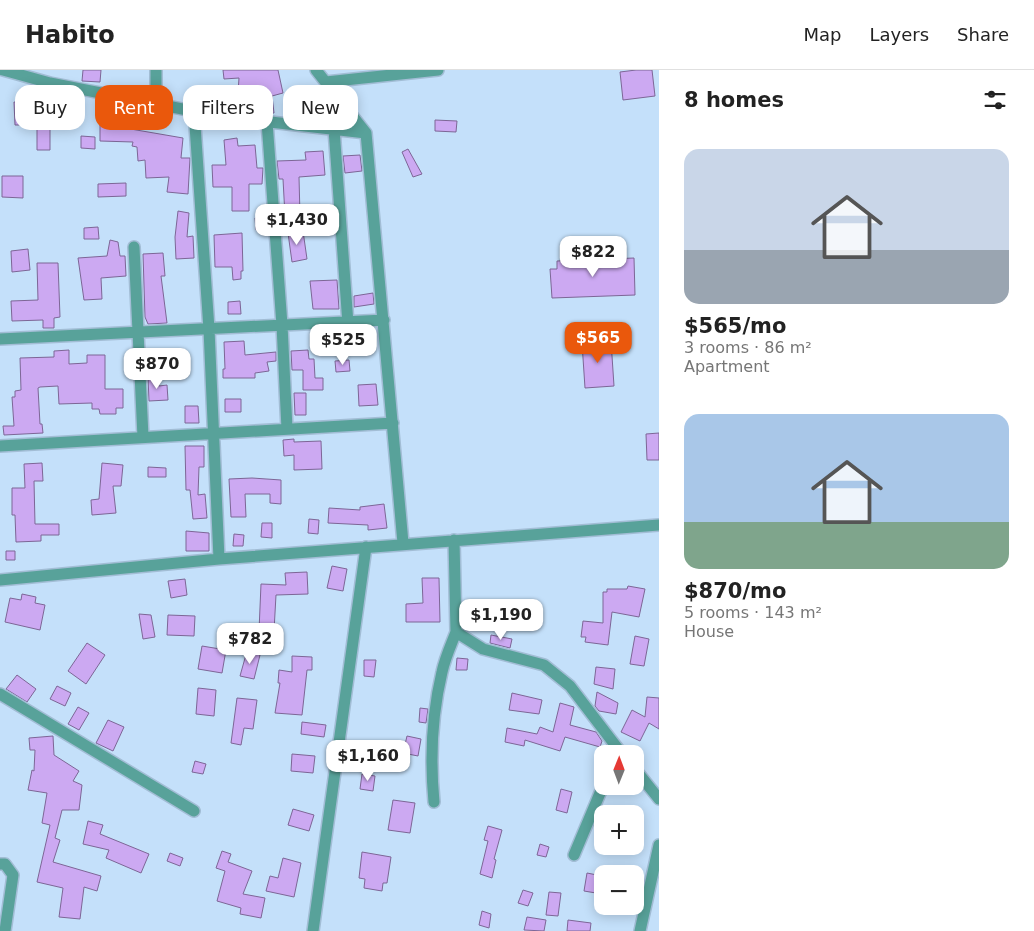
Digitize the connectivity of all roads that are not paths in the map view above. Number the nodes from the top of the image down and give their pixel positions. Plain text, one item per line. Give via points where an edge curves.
1 (3, 70) edge
2 (156, 70) edge
3 (316, 70) edge
4 (438, 70) edge
5 (326, 82) junction
6 (156, 85) edge
7 (95, 92) edge
8 (195, 130) edge
9 (268, 130) edge
10 (334, 130) edge
11 (342, 130) edge
12 (366, 133) junction
13 (134, 247) dead end
14 (384, 320) junction
15 (348, 324) junction
16 (282, 325) junction
17 (209, 329) junction
18 (136, 332) junction
19 (0, 339) edge
20 (393, 423) junction
21 (287, 429) junction
22 (212, 433) junction
23 (143, 437) junction
24 (0, 446) edge
25 (659, 525) edge
26 (454, 540) junction
27 (403, 543) junction
28 (366, 546) junction
29 (219, 559) junction
30 (0, 580) edge
31 (456, 632) junction
32 (0, 694) edge
33 (610, 745) edge
34 (644, 780) edge
35 (599, 795) edge
36 (659, 799) edge
37 (434, 802) dead end
38 (194, 811) dead end
39 (659, 845) edge
40 (574, 855) dead end
41 (0, 864) edge
42 (5, 931) edge
43 (313, 931) edge
44 (640, 931) edge

1 - 7 street
2 - 6 street
3 - 5 street
4 - 5 street
5 - 12 street
8 - 17 street
9 - 16 street
10 - 15 street
11 - 12 street
12 - 14 street
13 - 18 street
14 - 15 street
14 - 20 street
15 - 16 street
16 - 17 street
16 - 21 street
17 - 18 street
17 - 22 street
18 - 19 street
18 - 23 street
20 - 21 street
20 - 27 street
21 - 22 street
22 - 23 street
22 - 29 street
23 - 24 street
25 - 26 street
26 - 27 street
26 - 31 street
27 - 28 street
28 - 29 street
28 - 43 street
29 - 30 street
31 - 33 street via 483,649 544,665 570,686
31 - 37 street via 442,671 435,714
32 - 38 street
34 - 36 street
35 - 40 street
39 - 44 street
41 - 42 street via 5,864 13,875

